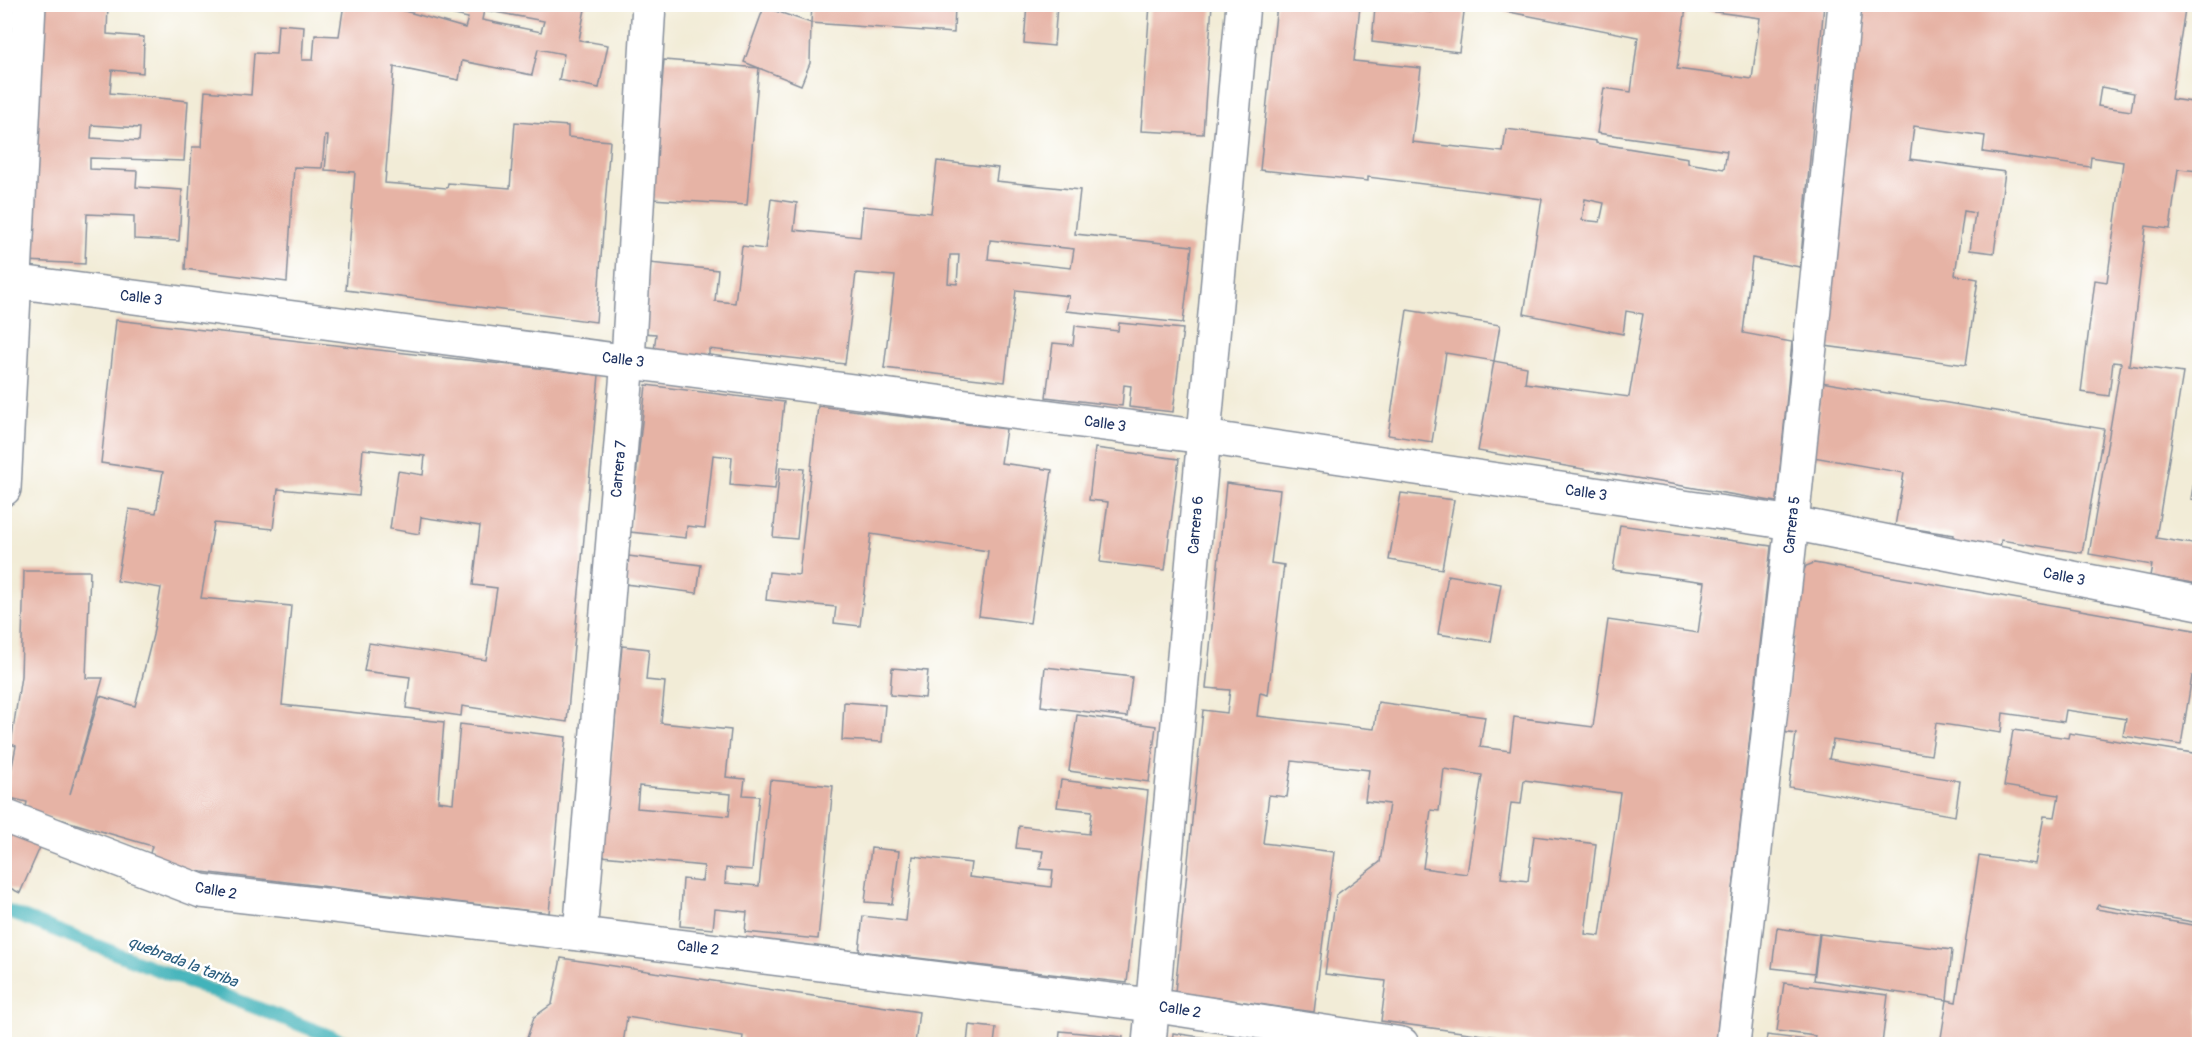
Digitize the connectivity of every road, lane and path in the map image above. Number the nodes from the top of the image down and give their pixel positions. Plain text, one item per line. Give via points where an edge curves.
1 (28, 4) edge
2 (649, 4) edge
3 (1243, 4) edge
4 (1845, 4) edge
5 (10, 281) edge
6 (628, 360) junction
7 (1204, 437) junction
8 (4, 489) edge
9 (1792, 523) junction
10 (2199, 603) edge
11 (4, 816) edge
12 (580, 934) junction
13 (1151, 1005) junction
14 (1149, 1044) edge
15 (1402, 1044) edge
16 (1733, 1044) edge

1 - 5 street
2 - 6 street, Carrera 7
3 - 7 street, Carrera 6
4 - 9 street, Carrera 5
5 - 6 street, Calle 3
5 - 8 street
6 - 7 street, Calle 3
6 - 12 street, Carrera 7
7 - 9 street, Calle 3
7 - 13 street, Carrera 6
9 - 10 street, Calle 3
9 - 16 street, Carrera 5
11 - 12 street, Calle 2 via 201,891
12 - 13 street, Calle 2
13 - 14 street, Carrera 6
13 - 15 street, Calle 2

